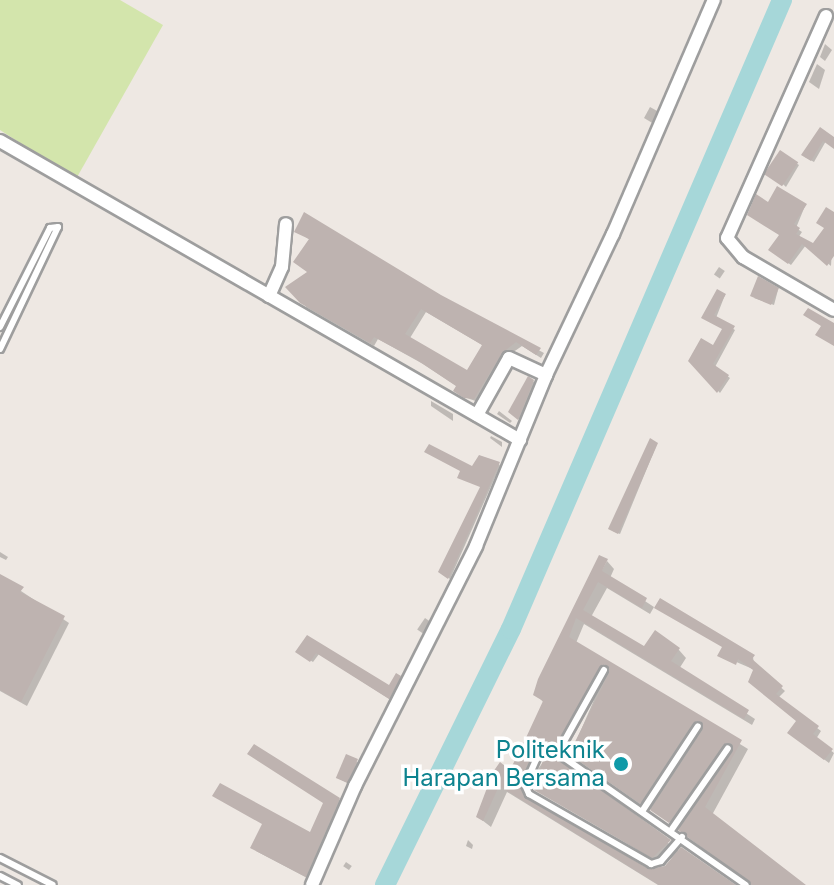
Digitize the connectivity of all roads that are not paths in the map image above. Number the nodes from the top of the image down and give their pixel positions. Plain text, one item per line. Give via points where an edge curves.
1 (714, 0) edge
2 (826, 16) dead end
3 (0, 141) edge
4 (286, 224) dead end
5 (269, 296) junction
6 (834, 310) edge
7 (0, 327) edge
8 (0, 349) edge
9 (546, 375) junction
10 (477, 415) junction
11 (520, 440) junction
12 (604, 670) dead end
13 (698, 726) dead end
14 (728, 748) dead end
15 (560, 752) junction
16 (643, 810) junction
17 (672, 829) junction
18 (682, 837) junction
19 (0, 858) edge
20 (0, 876) edge
21 (18, 885) edge
22 (53, 885) edge
23 (312, 885) edge
24 (746, 885) edge

1 - 9 street
2 - 6 street via 727,238 743,257
3 - 5 street
4 - 5 street via 282,267
5 - 10 street
7 - 8 lane via 50,228 58,227
9 - 10 street via 509,358
9 - 11 street
10 - 11 street
11 - 23 street via 476,546 355,786
12 - 15 lane
13 - 16 lane
14 - 17 lane
15 - 16 lane via 568,763
15 - 18 lane via 540,751 525,785 529,794 651,864 661,861
16 - 17 lane
17 - 18 lane
18 - 24 lane
19 - 22 lane
20 - 21 lane

